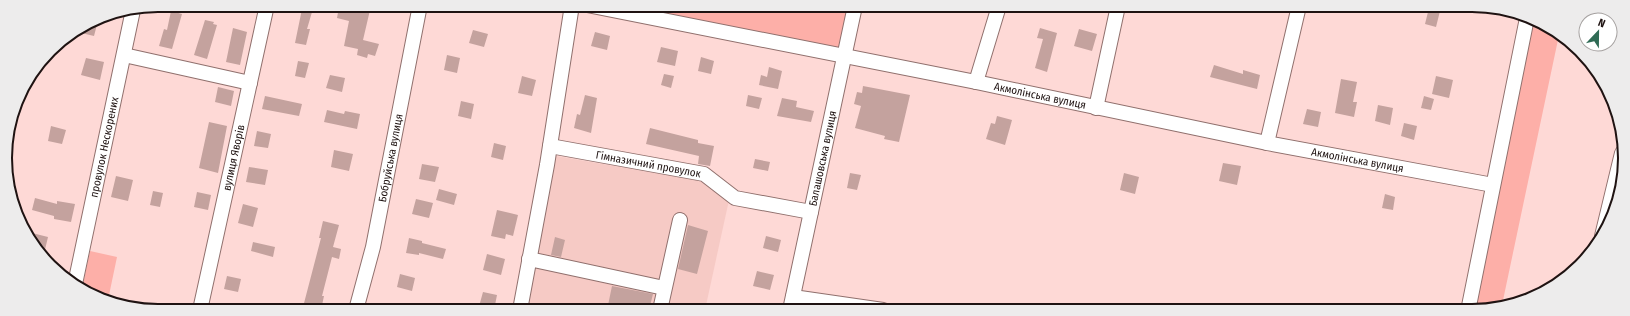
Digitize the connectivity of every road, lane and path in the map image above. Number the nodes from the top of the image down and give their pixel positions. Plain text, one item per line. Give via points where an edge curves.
1 (265, 12) edge
2 (419, 12) edge
3 (571, 12) edge
4 (622, 12) edge
5 (854, 12) edge
6 (997, 12) edge
7 (1117, 12) edge
8 (1298, 12) edge
9 (132, 15) edge
10 (1525, 22) edge
11 (124, 55) junction
12 (844, 57) junction
13 (976, 82) junction
14 (250, 83) junction
15 (1096, 108) junction
16 (1267, 143) junction
17 (550, 146) junction
18 (1618, 171) edge
19 (1493, 185) junction
20 (1608, 211) edge
21 (811, 212) junction
22 (680, 220) dead end
23 (529, 260) junction
24 (76, 278) edge
25 (664, 288) junction
26 (791, 303) edge
27 (201, 304) edge
28 (358, 304) edge
29 (521, 304) edge
30 (661, 304) edge
31 (804, 304) edge
32 (1469, 304) edge

1 - 14 street, вулиця Яворів
2 - 28 street, Бобруйська вулиця via 373,247
3 - 17 street
4 - 12 street, Акмолінська вулиця
5 - 12 street, Балашовська вулиця
6 - 13 street
7 - 15 street
8 - 16 street
9 - 11 street, провулок Нескорених
10 - 19 street
11 - 14 street
11 - 24 street, провулок Нескорених
12 - 13 street, Акмолінська вулиця
12 - 21 street, Балашовська вулиця
13 - 15 street, Акмолінська вулиця
14 - 27 street, вулиця Яворів
15 - 16 street, Акмолінська вулиця
16 - 19 street, Акмолінська вулиця
17 - 21 street, Гімназичний провулок via 704,174 735,198
17 - 23 street
18 - 20 street
19 - 32 street
21 - 26 street, Балашовська вулиця
22 - 25 street
23 - 25 street
23 - 29 street
25 - 30 street
26 - 31 street

